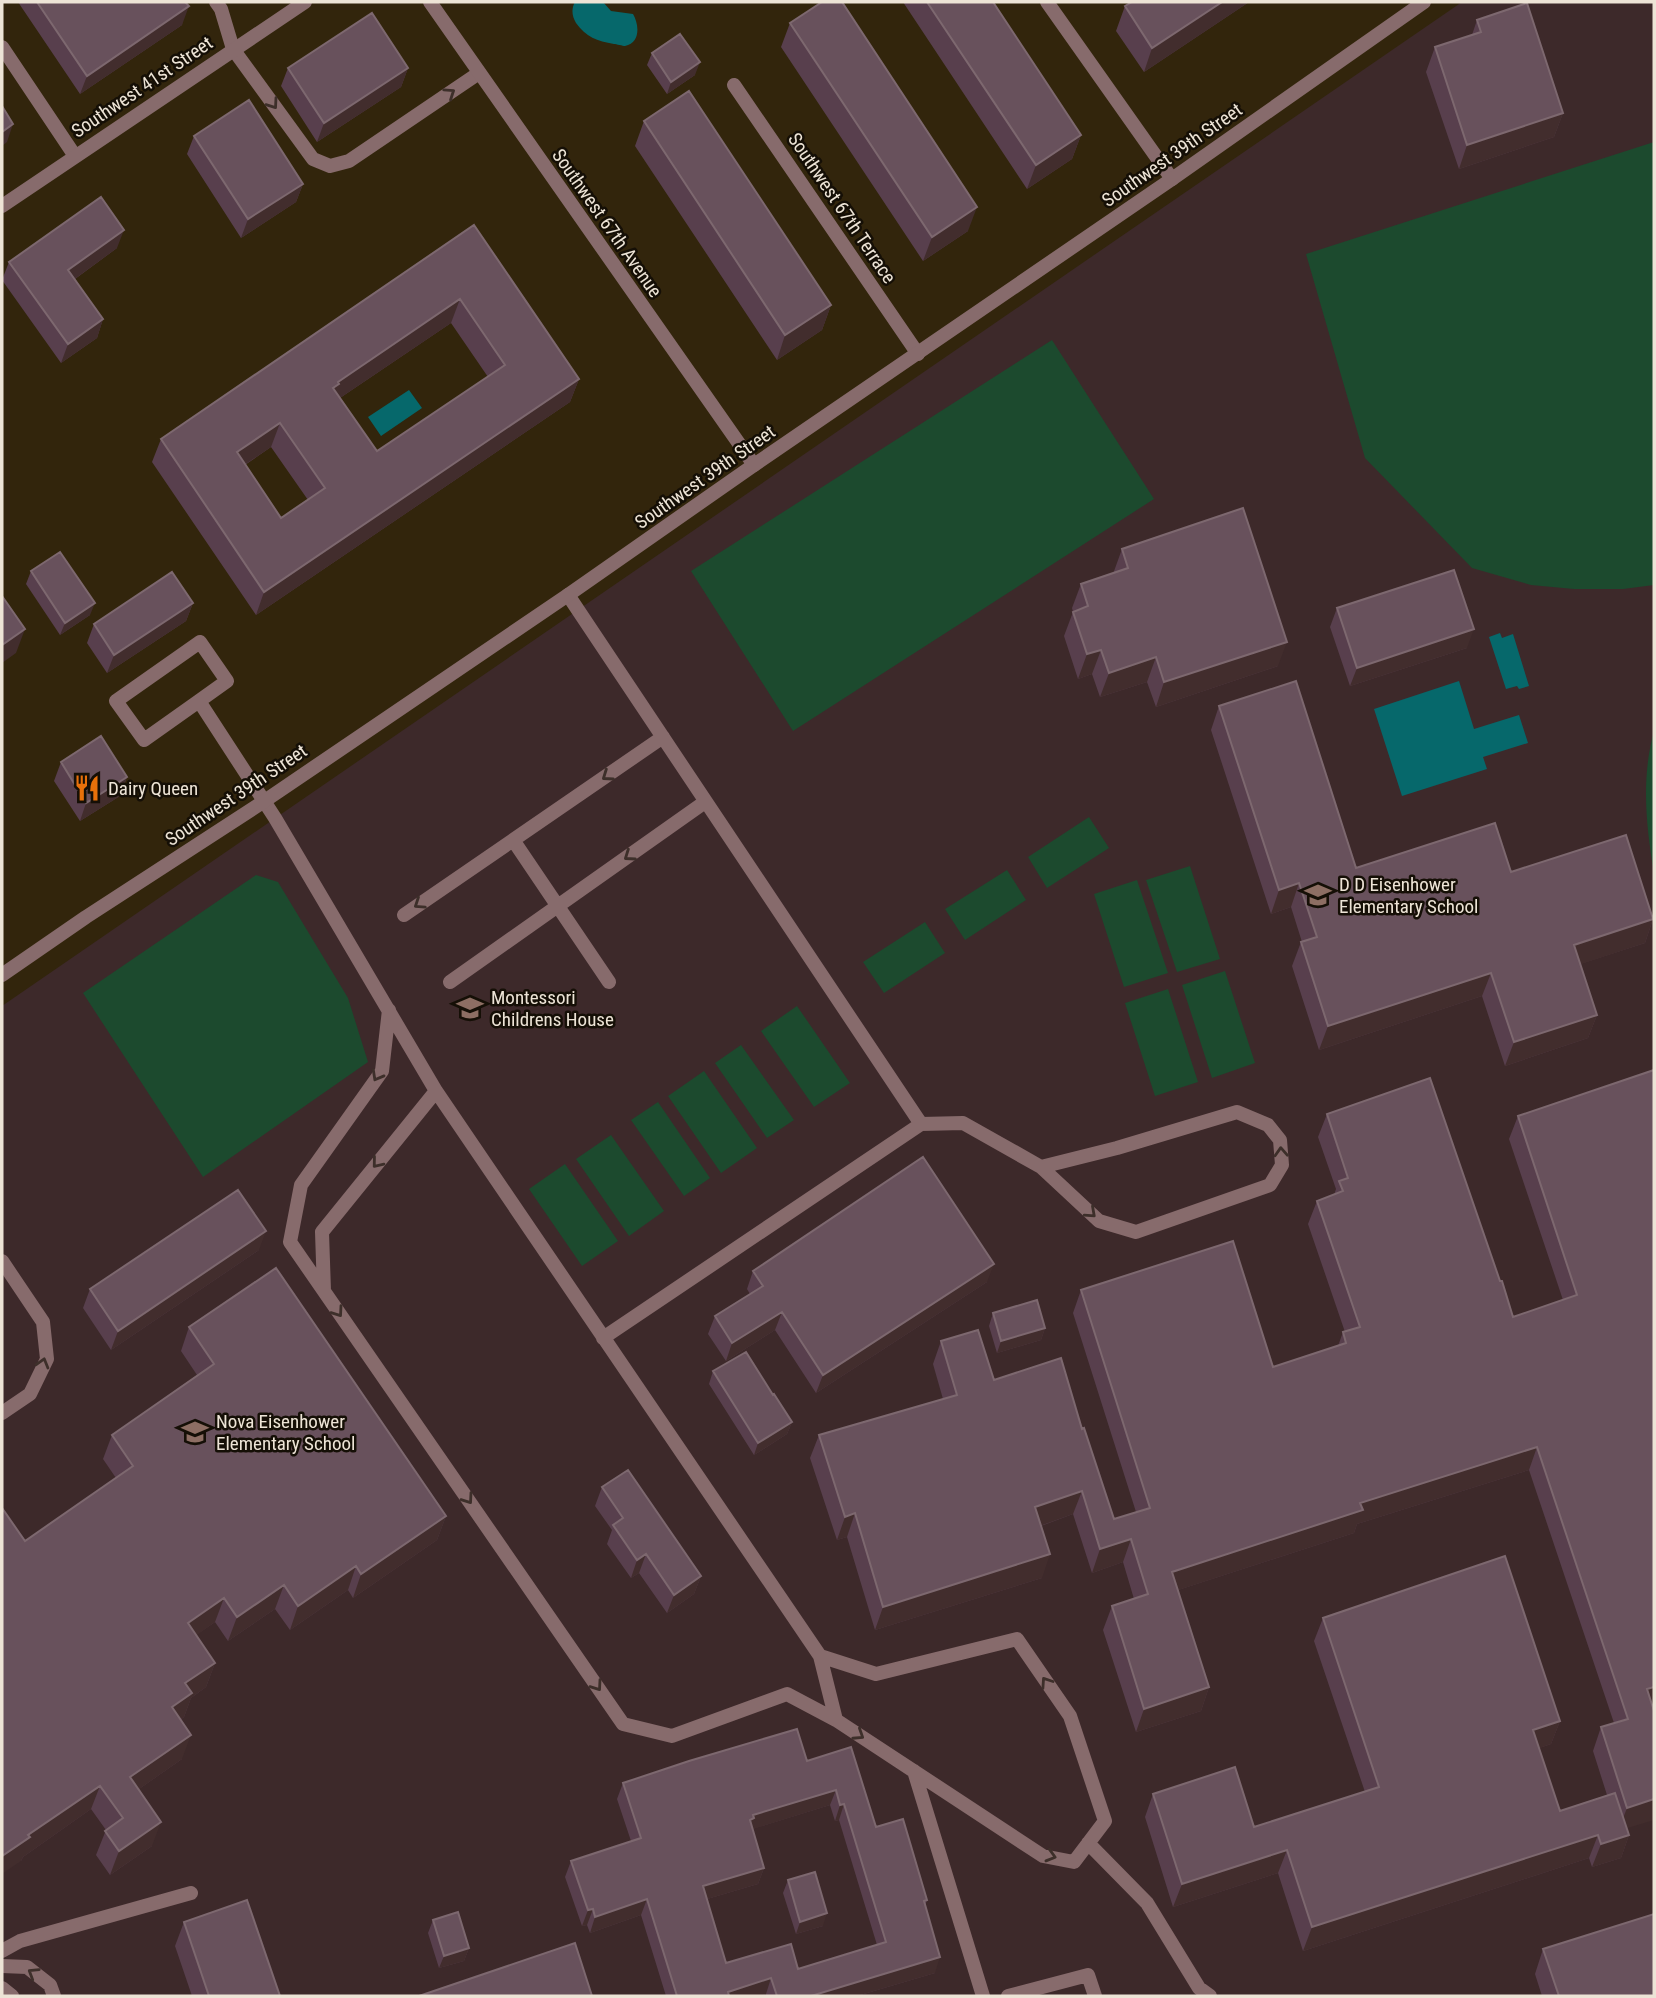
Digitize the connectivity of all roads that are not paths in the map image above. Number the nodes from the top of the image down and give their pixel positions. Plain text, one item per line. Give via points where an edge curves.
1 (216, 2) edge
2 (304, 2) edge
3 (430, 2) edge
4 (1047, 2) edge
5 (1424, 2) edge
6 (2, 47) edge
7 (233, 49) junction
8 (479, 73) junction
9 (734, 85) dead end
10 (75, 156) junction
11 (1172, 179) junction
12 (2, 206) edge
13 (918, 354) junction
14 (754, 465) junction
15 (568, 595) junction
16 (199, 701) junction
17 (663, 737) junction
18 (263, 802) junction
19 (705, 802) junction
20 (513, 840) junction
21 (557, 906) junction
22 (404, 915) dead end
23 (2, 975) edge
24 (450, 982) dead end
25 (609, 982) dead end
26 (389, 1010) junction
27 (436, 1091) junction
28 (922, 1124) junction
29 (1041, 1167) junction
30 (2, 1261) edge
31 (8, 1282) edge
32 (324, 1292) junction
33 (603, 1338) junction
34 (2, 1413) edge
35 (820, 1656) junction
36 (836, 1720) junction
37 (914, 1771) junction
38 (1088, 1843) junction
39 (191, 1894) dead end
40 (2, 1951) edge
41 (2, 1966) edge
42 (2, 1988) edge
43 (1034, 1993) edge
44 (12, 1996) edge
45 (54, 1996) edge
46 (983, 1996) edge
47 (1008, 1996) edge
48 (1095, 1996) edge
49 (1210, 1996) edge

1 - 7 street
2 - 7 street, Southwest 41st Street
3 - 8 street, Southwest 67th Avenue
4 - 11 street
5 - 11 street, Southwest 39th Street
6 - 10 street
7 -> 8 street via 313,159 330,166 349,162
7 - 10 street, Southwest 41st Street
8 - 14 street, Southwest 67th Avenue
9 - 13 street, Southwest 67th Terrace
10 - 12 street, Southwest 41st Street
11 - 13 street, Southwest 39th Street
13 - 14 street, Southwest 39th Street
14 - 15 street, Southwest 39th Street
15 - 17 street
15 - 18 street, Southwest 39th Street
16 - 16 street via 144,740 116,701 200,642 227,681
16 - 18 street
17 - 19 street
17 -> 20 street
18 - 23 street, Southwest 39th Street
18 - 26 street
19 -> 21 street
19 - 28 street
20 - 21 street
20 -> 22 street
21 - 24 street
21 - 25 street
26 - 27 street
26 -> 32 street via 382,1071 301,1185 290,1242
27 -> 32 street via 321,1232
27 - 33 street
28 - 29 street via 962,1124
28 - 33 street
29 -> 29 street via 1099,1221 1136,1232 1269,1185 1282,1164 1280,1140 1268,1125 1237,1112
30 - 31 street
34 -> 31 street via 30,1394 47,1359 43,1322
32 -> 36 street via 623,1724 672,1736 787,1695
33 - 35 street
35 - 36 street
38 -> 35 street via 1105,1821 1070,1716 1017,1639 876,1674
36 -> 37 street
37 -> 38 street via 1043,1856 1074,1862
37 - 46 street
38 - 49 street via 1147,1903 1199,1988
39 - 40 street via 20,1941
45 -> 41 street via 50,1985 27,1967
42 - 44 street
43 - 47 street
43 - 48 street via 1088,1975

